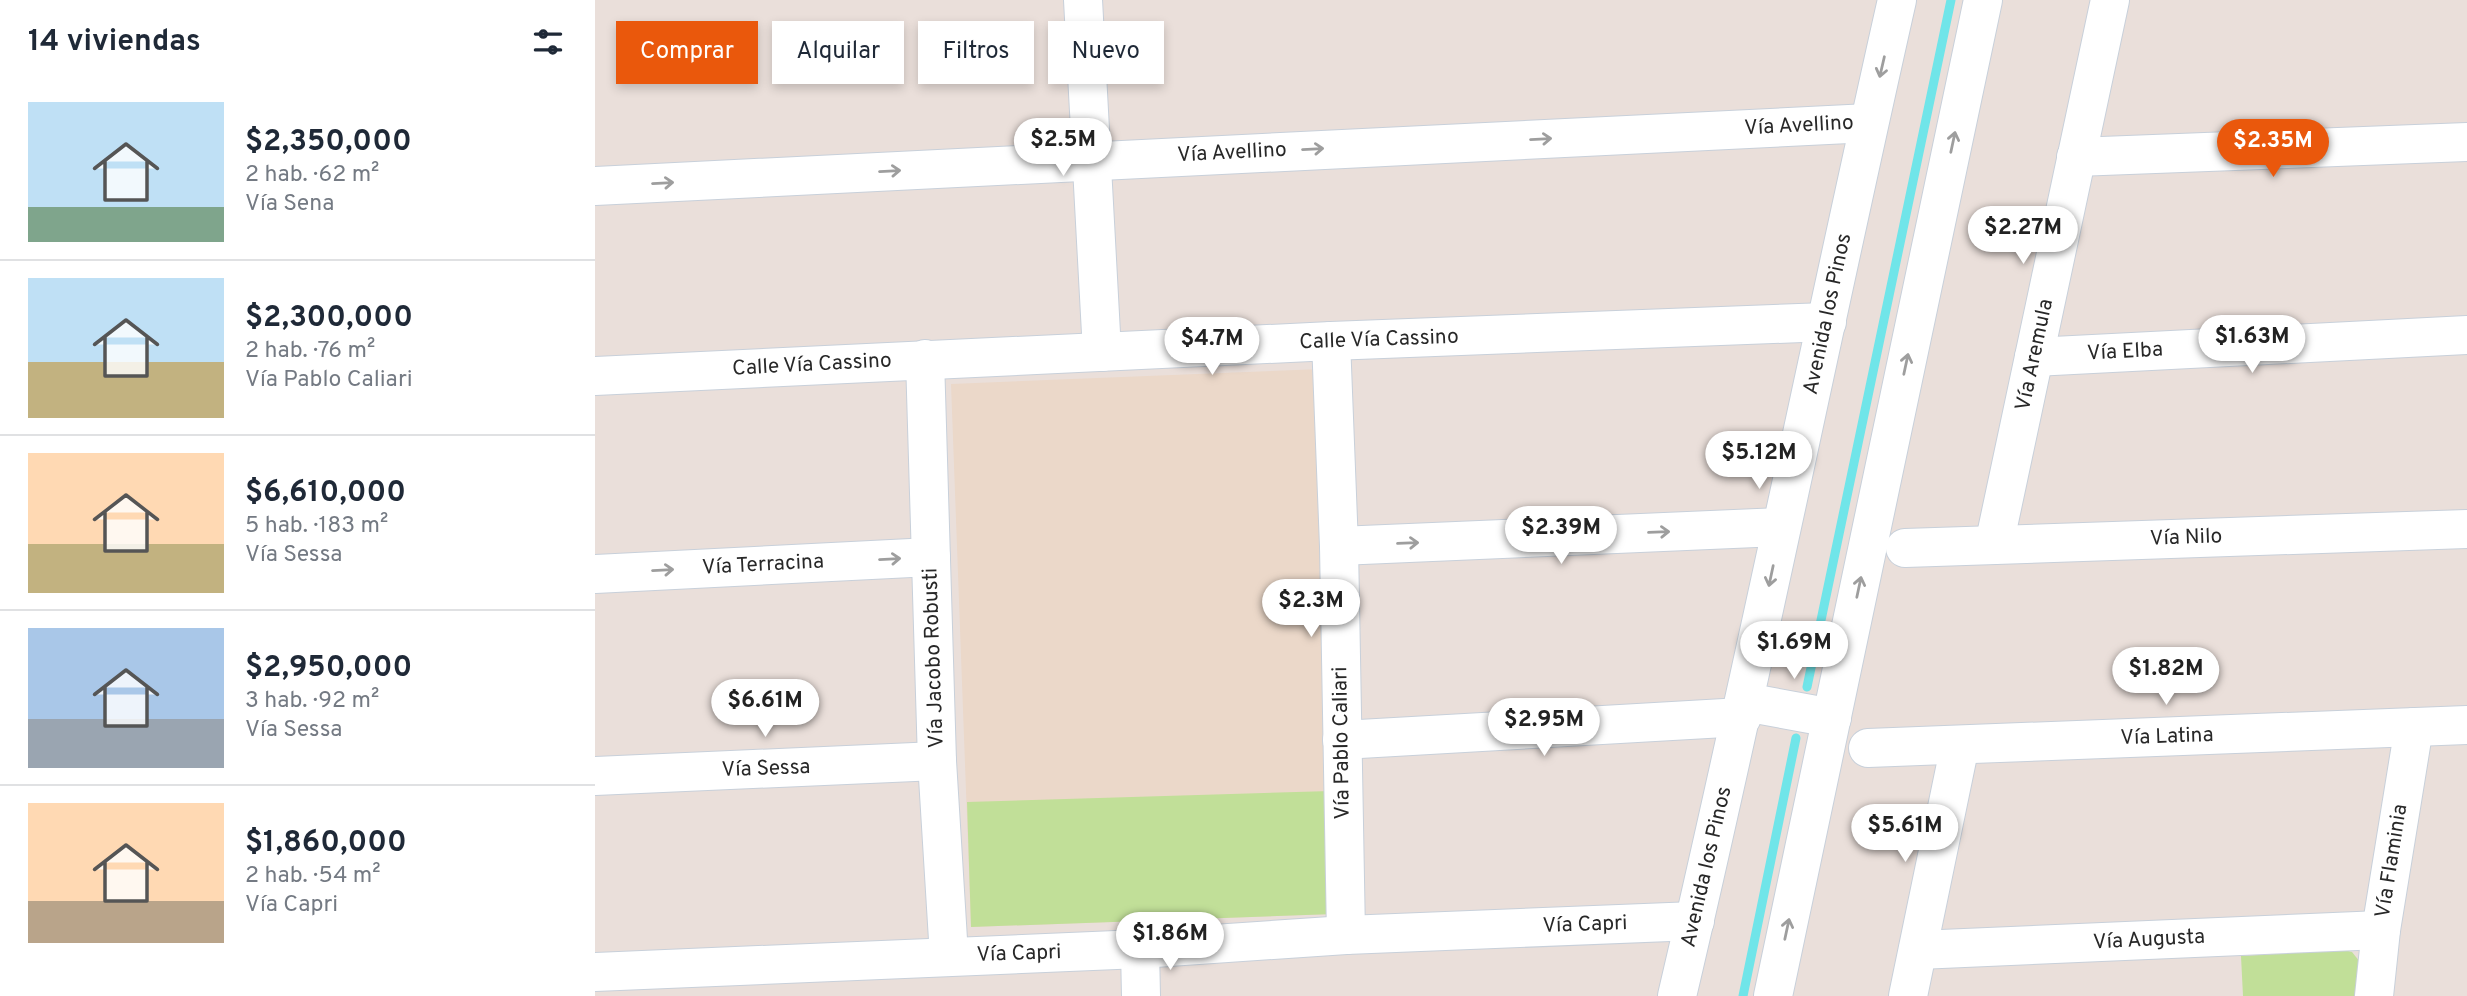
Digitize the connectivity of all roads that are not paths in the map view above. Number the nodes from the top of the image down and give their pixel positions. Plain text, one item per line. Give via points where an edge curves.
1 (1083, 0) edge
2 (1898, 0) edge
3 (1983, 0) edge
4 (2110, 0) edge
5 (1870, 123) junction
6 (2467, 142) edge
7 (2077, 157) junction
8 (1092, 160) junction
9 (595, 186) edge
10 (1827, 323) junction
11 (2467, 335) edge
12 (1331, 341) junction
13 (1102, 352) junction
14 (2034, 356) junction
15 (925, 359) junction
16 (595, 376) edge
17 (2466, 526) edge
18 (1781, 527) junction
19 (1339, 545) junction
20 (1994, 545) junction
21 (1905, 548) dead end
22 (931, 557) junction
23 (595, 574) edge
24 (1744, 709) junction
25 (1832, 718) junction
26 (2467, 725) edge
27 (2414, 727) junction
28 (1342, 740) junction
29 (1960, 745) junction
30 (1868, 748) dead end
31 (937, 761) junction
32 (595, 776) edge
33 (1695, 921) junction
34 (2381, 930) junction
35 (1346, 935) junction
36 (1140, 949) junction
37 (1918, 950) junction
38 (949, 956) junction
39 (595, 972) edge
40 (1141, 996) edge
41 (1677, 996) edge
42 (1773, 996) edge
43 (1908, 996) edge
44 (2374, 996) edge

1 - 8 street
2 -> 5 street, Avenida los Pinos
25 -> 3 street
4 - 7 street, Vía Aremula
8 -> 5 street, Vía Avellino
5 - 10 street, Avenida los Pinos
6 - 7 street
7 - 14 street, Vía Aremula
9 -> 8 street, Vía Avellino
8 - 13 street
10 - 12 street, Calle Vía Cassino
10 - 18 street, Avenida los Pinos
11 - 14 street, Vía Elba
12 - 13 street, Calle Vía Cassino
12 - 19 street, Vía Pablo Caliari
13 - 15 street, Calle Vía Cassino
14 - 20 street, Vía Aremula
15 - 16 street, Calle Vía Cassino
15 - 22 street, Vía Jacobo Robusti
17 - 20 street, Vía Nilo
19 -> 18 street
18 -> 24 street, Avenida los Pinos
19 - 28 street, Vía Pablo Caliari
20 - 21 street, Vía Nilo
23 -> 22 street, Vía Terracina
22 - 31 street, Vía Jacobo Robusti
24 - 25 street
24 - 28 street
24 - 33 street, Avenida los Pinos
42 -> 25 street
26 - 27 street, Vía Latina
27 - 29 street, Vía Latina
27 - 34 street, Vía Flaminia
28 - 35 street, Vía Pablo Caliari
29 - 30 street, Vía Latina
29 - 37 street
31 - 32 street, Vía Sessa
31 - 38 street, Vía Jacobo Robusti
33 - 35 street, Vía Capri
33 - 41 street, Avenida los Pinos
34 - 37 street, Vía Augusta
34 - 44 street, Vía Flaminia
35 - 36 street, Vía Capri
36 - 38 street, Vía Capri
36 - 40 street
37 - 43 street
38 - 39 street, Vía Capri

